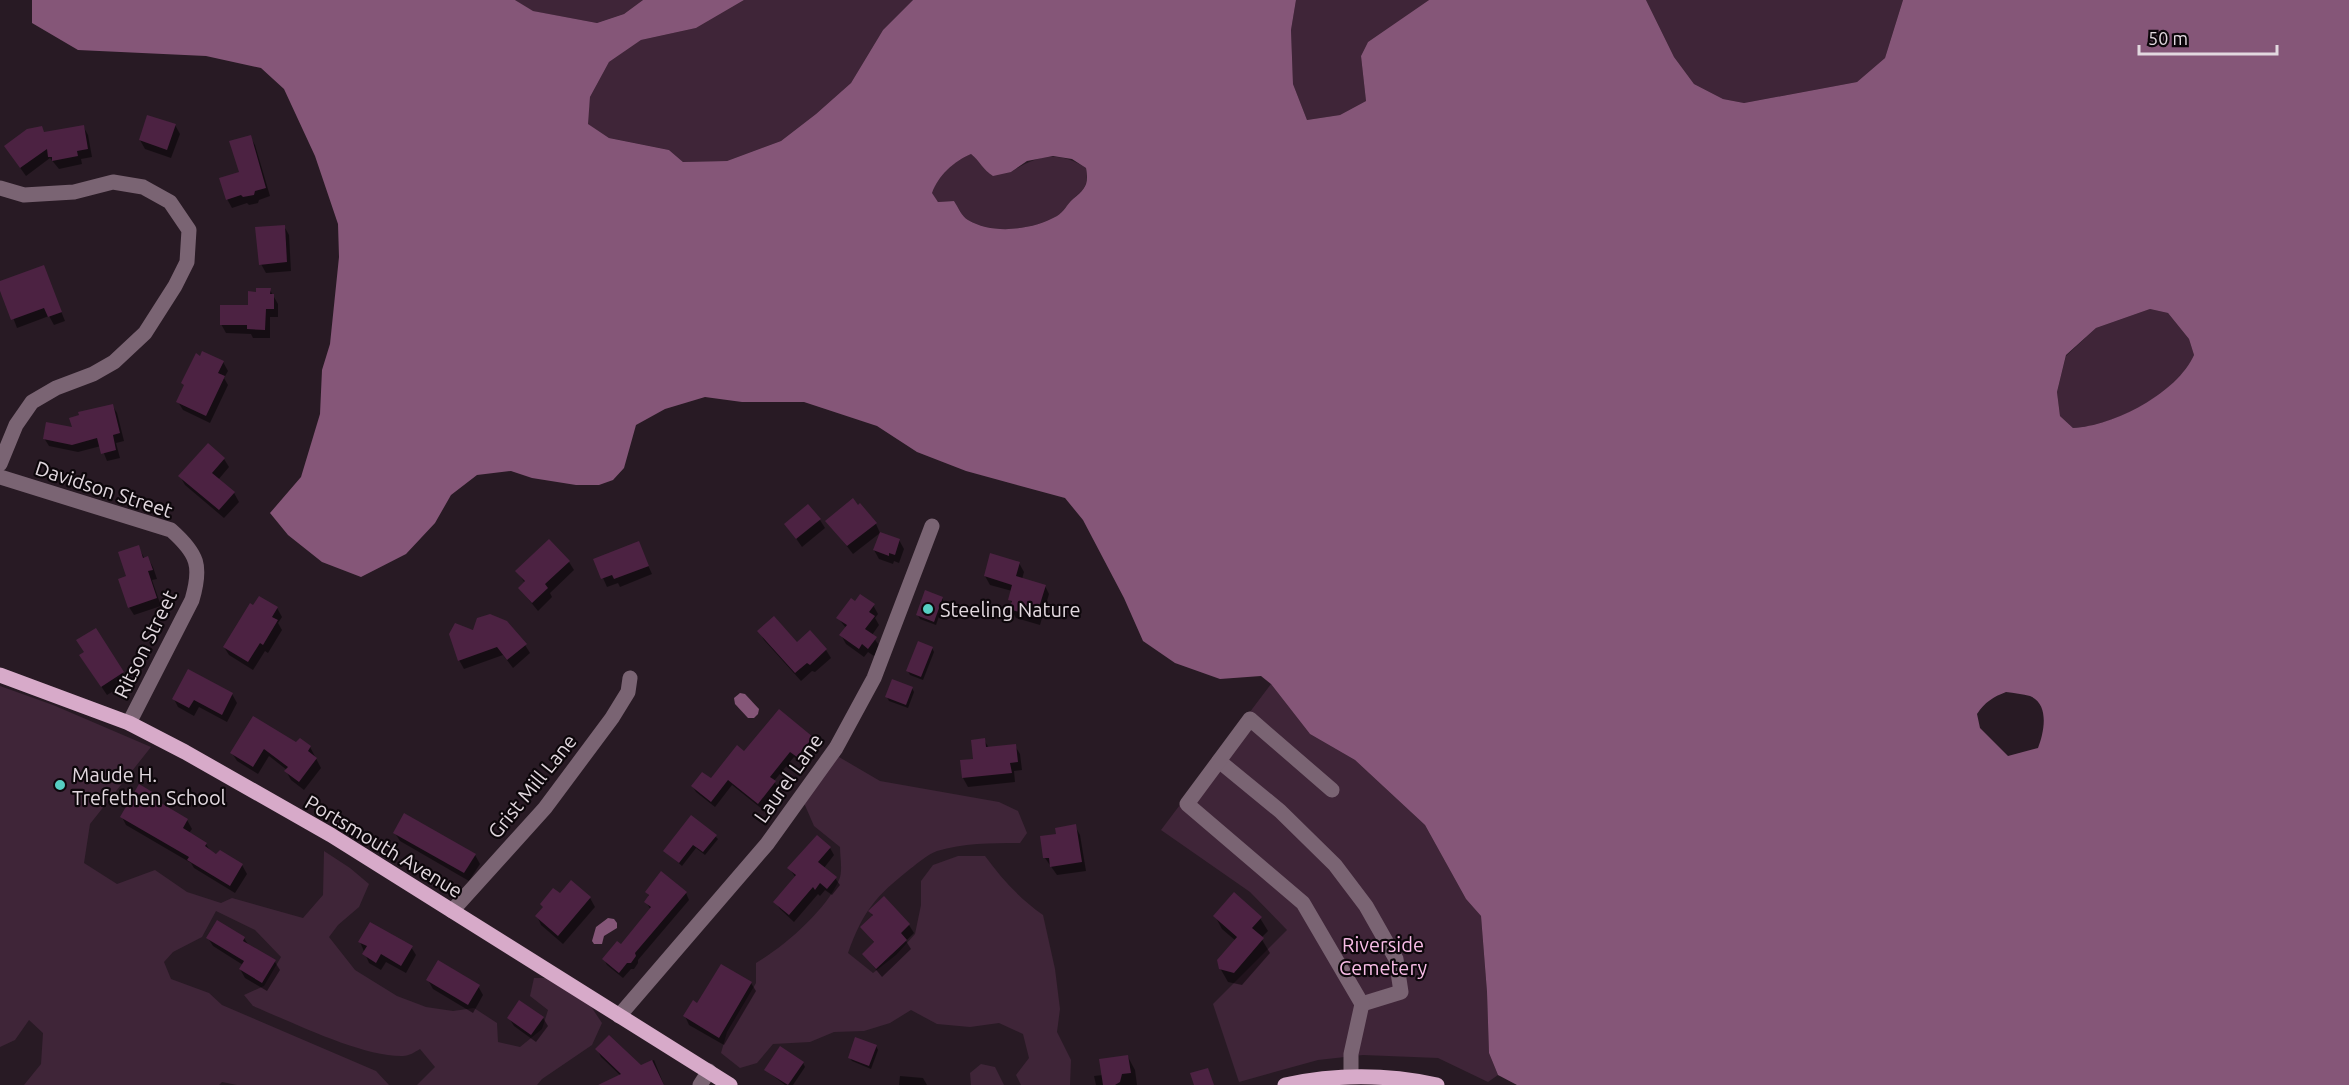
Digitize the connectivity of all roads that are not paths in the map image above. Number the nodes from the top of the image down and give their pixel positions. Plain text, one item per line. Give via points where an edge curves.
1 (0, 188) edge
2 (0, 464) edge
3 (0, 477) edge
4 (932, 526) dead end
5 (197, 583) joint
6 (0, 675) edge
7 (630, 678) dead end
8 (129, 723) junction
9 (1219, 761) junction
10 (1332, 790) dead end
11 (452, 911) junction
12 (1362, 1004) junction
13 (619, 1016) junction
14 (709, 1071) junction
15 (1351, 1076) junction
16 (700, 1085) edge
17 (730, 1085) edge
18 (1285, 1085) edge
19 (1437, 1085) edge

1 - 2 street via 24,195 74,192 114,182 143,187 170,202 189,230 187,262 145,333 114,362 32,402 16,425
3 - 5 street, Davidson Street via 171,530 197,560
4 - 13 street, Laurel Lane via 874,678 836,748 767,844
5 - 8 street, Ritson Street
6 - 8 main road, Portsmouth Avenue
7 - 11 street, Grist Mill Lane via 628,692 612,718 545,808
8 - 11 main road, Portsmouth Avenue via 331,836
9 - 10 street via 1250,719
9 - 12 street via 1187,804 1303,903
9 - 12 street via 1280,811 1335,865 1396,958 1401,992
11 - 13 main road, Portsmouth Avenue
12 - 15 street via 1351,1054
13 - 14 main road, Portsmouth Avenue
14 - 16 street
14 - 17 main road, Portsmouth Avenue
15 - 18 main road
15 - 19 main road

